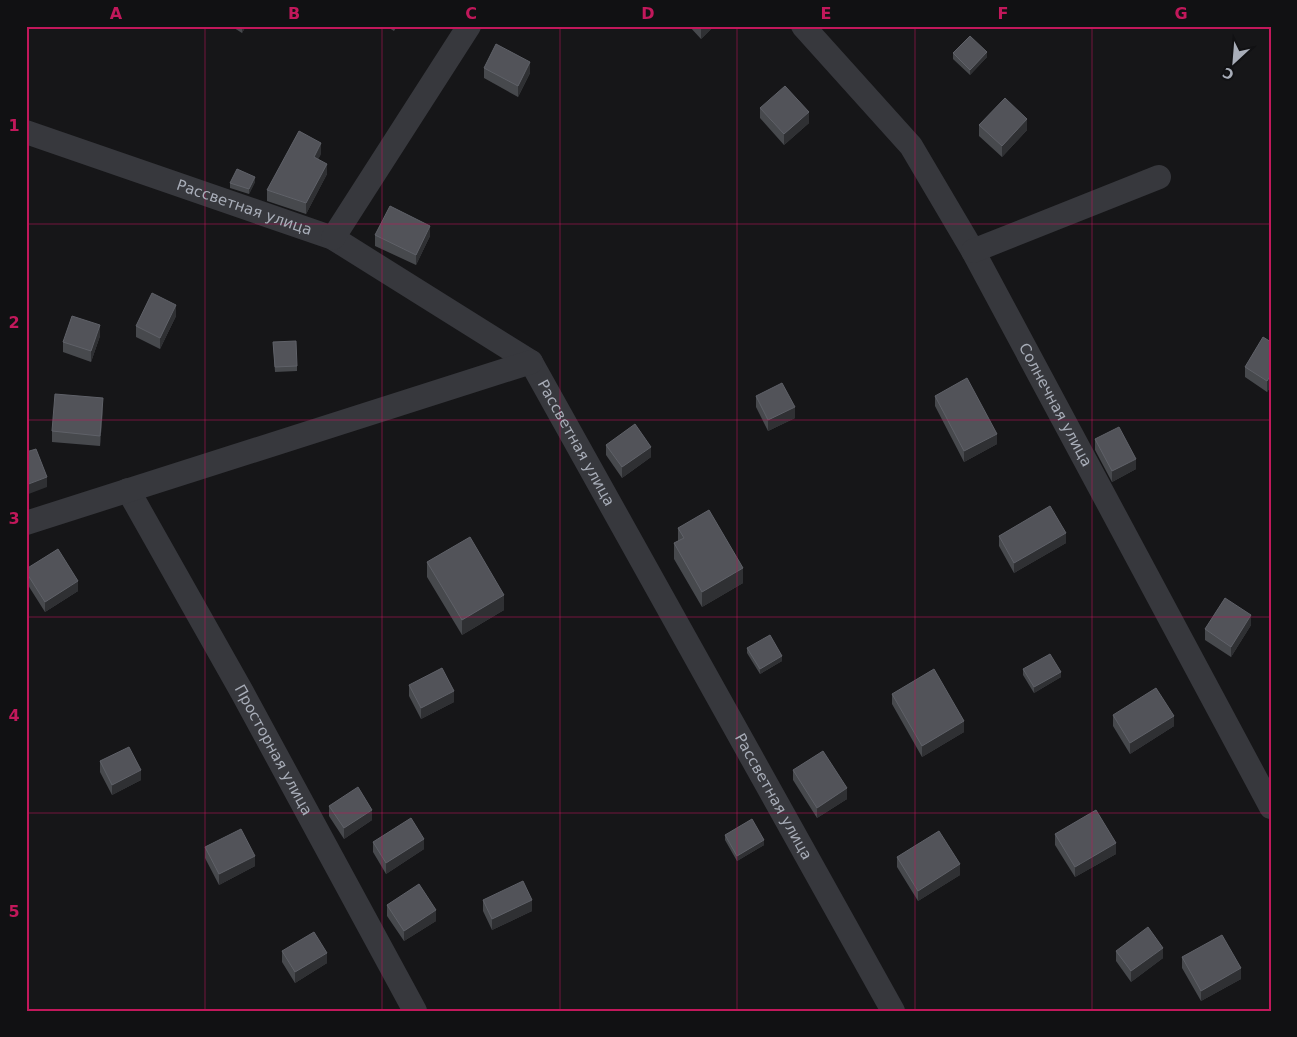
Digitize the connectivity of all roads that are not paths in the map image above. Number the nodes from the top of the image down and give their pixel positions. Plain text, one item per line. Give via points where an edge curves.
1 (469, 26) edge
2 (804, 26) edge
3 (26, 132) edge
4 (1159, 177) dead end
5 (333, 238) junction
6 (973, 251) junction
7 (531, 362) junction
8 (128, 490) junction
9 (26, 523) edge
10 (1271, 807) edge
11 (415, 1011) edge
12 (892, 1011) edge

1 - 5 street
2 - 6 street, Солнечная улица via 911,146
3 - 5 street, Рассветная улица
4 - 6 street
5 - 7 street, Рассветная улица
6 - 10 street, Солнечная улица
7 - 8 street
7 - 12 street, Рассветная улица
8 - 9 street
8 - 11 street, Просторная улица

